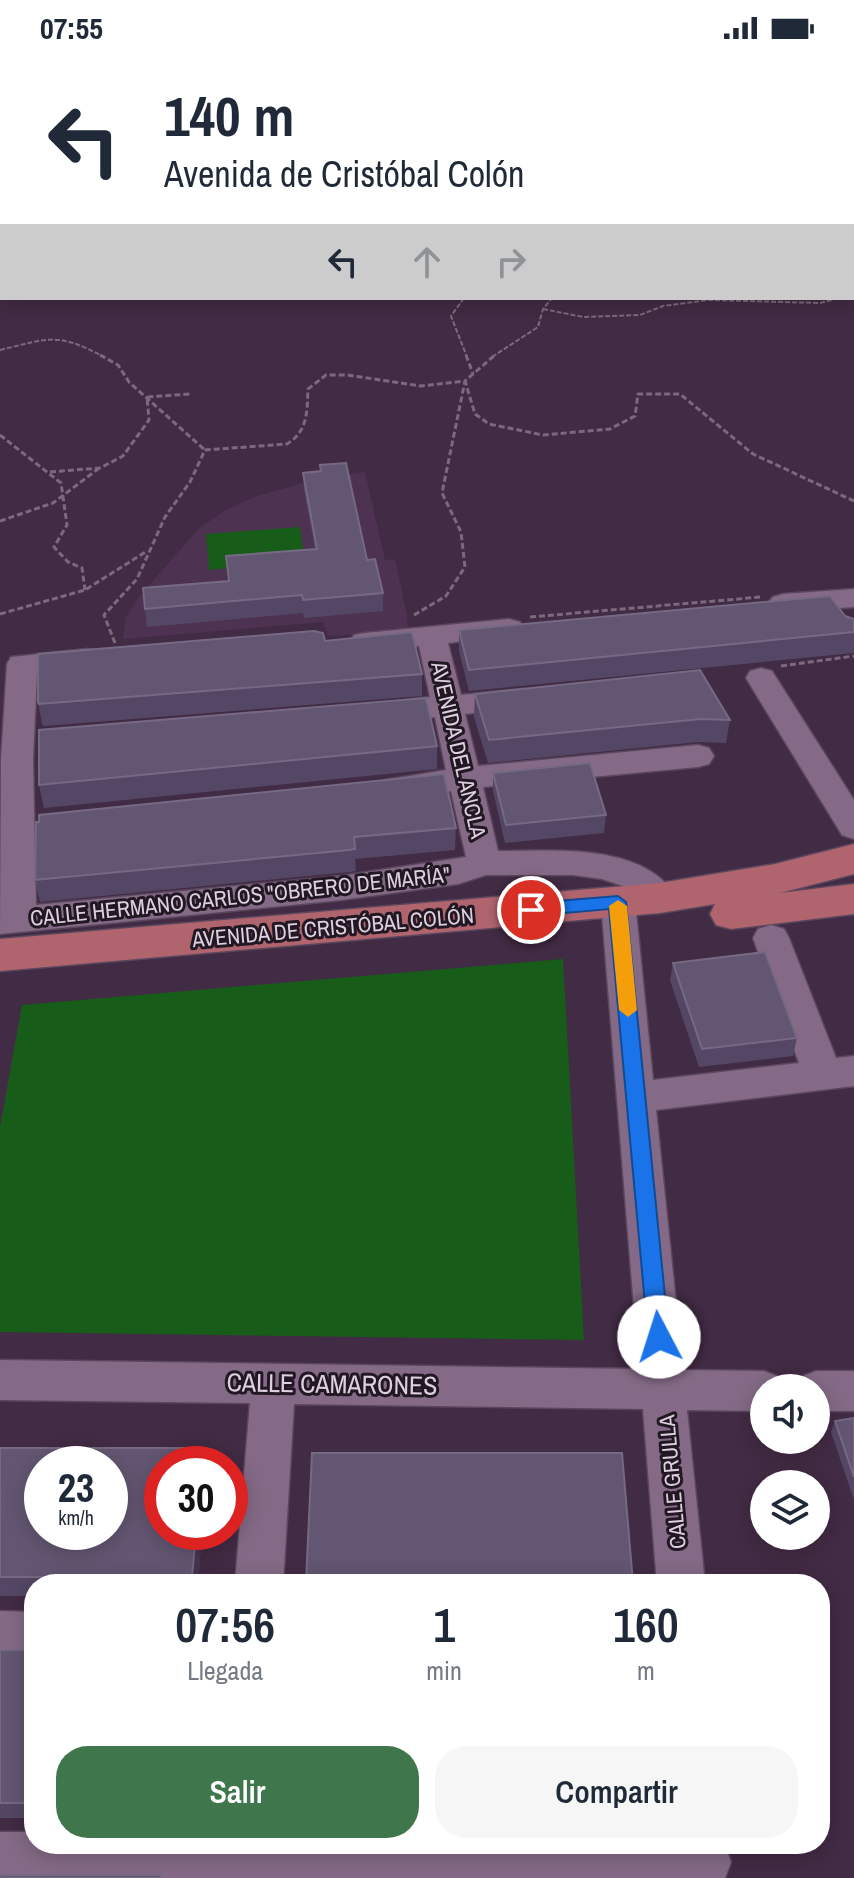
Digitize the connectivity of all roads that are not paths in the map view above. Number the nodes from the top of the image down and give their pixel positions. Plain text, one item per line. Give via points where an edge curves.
1 (843, 598) edge
2 (763, 601) edge
3 (531, 622) edge
4 (422, 626) junction
5 (854, 629) edge
6 (332, 644) edge
7 (116, 649) edge
8 (770, 672) road end
9 (558, 696) edge
10 (448, 706) junction
11 (355, 714) edge
12 (55, 738) edge
13 (9, 743) edge
14 (698, 756) dead end
15 (465, 778) junction
16 (364, 792) edge
17 (55, 824) edge
18 (9, 827) edge
19 (854, 827) edge
20 (854, 859) edge
21 (484, 863) junction
22 (660, 898) junction
23 (854, 899) edge
24 (619, 915) junction
25 (6, 932) edge
26 (771, 938) dead end
27 (0, 981) edge
28 (839, 1073) edge
29 (636, 1097) junction
30 (0, 1380) edge
31 (274, 1383) junction
32 (663, 1387) junction
33 (750, 1390) edge
34 (830, 1391) edge
35 (854, 1391) edge
36 (260, 1574) edge
37 (680, 1574) edge
38 (0, 1635) edge
39 (24, 1636) edge
40 (0, 1858) edge
41 (238, 1861) edge
42 (705, 1861) edge

1 - 2 street
1 - 5 street
3 - 4 street
4 - 6 street
4 - 10 street, AVENIDA DEL ANCLA
7 - 13 street via 22,664
8 - 19 street
9 - 10 street
10 - 11 street
10 - 15 street, AVENIDA DEL ANCLA
12 - 13 street
13 - 18 street
14 - 15 street
15 - 16 street
15 - 21 street, AVENIDA DEL ANCLA
17 - 18 street
18 - 25 street
20 - 22 main road, AVENIDA DE CRISTÓBAL COLÓN via 775,879
21 - 22 street, CALLE HERMANO CARLOS "OBRERO DE MARÍA" via 605,867 638,878
21 - 25 street, CALLE HERMANO CARLOS "OBRERO DE MARÍA" via 458,872
22 - 24 main road, AVENIDA DE CRISTÓBAL COLÓN
23 - 24 main road
24 - 25 main road, AVENIDA DE CRISTÓBAL COLÓN
24 - 27 main road, AVENIDA DE CRISTÓBAL COLÓN
24 - 29 street, CALLE GRULLA
26 - 28 street
28 - 29 street
29 - 32 street, CALLE GRULLA
30 - 31 street, CALLE CAMARONES
31 - 32 street, CALLE CAMARONES
31 - 36 street
32 - 33 street, CALLE CAMARONES
32 - 37 street, CALLE GRULLA
34 - 35 street
38 - 39 street
40 - 41 street
41 - 42 street

